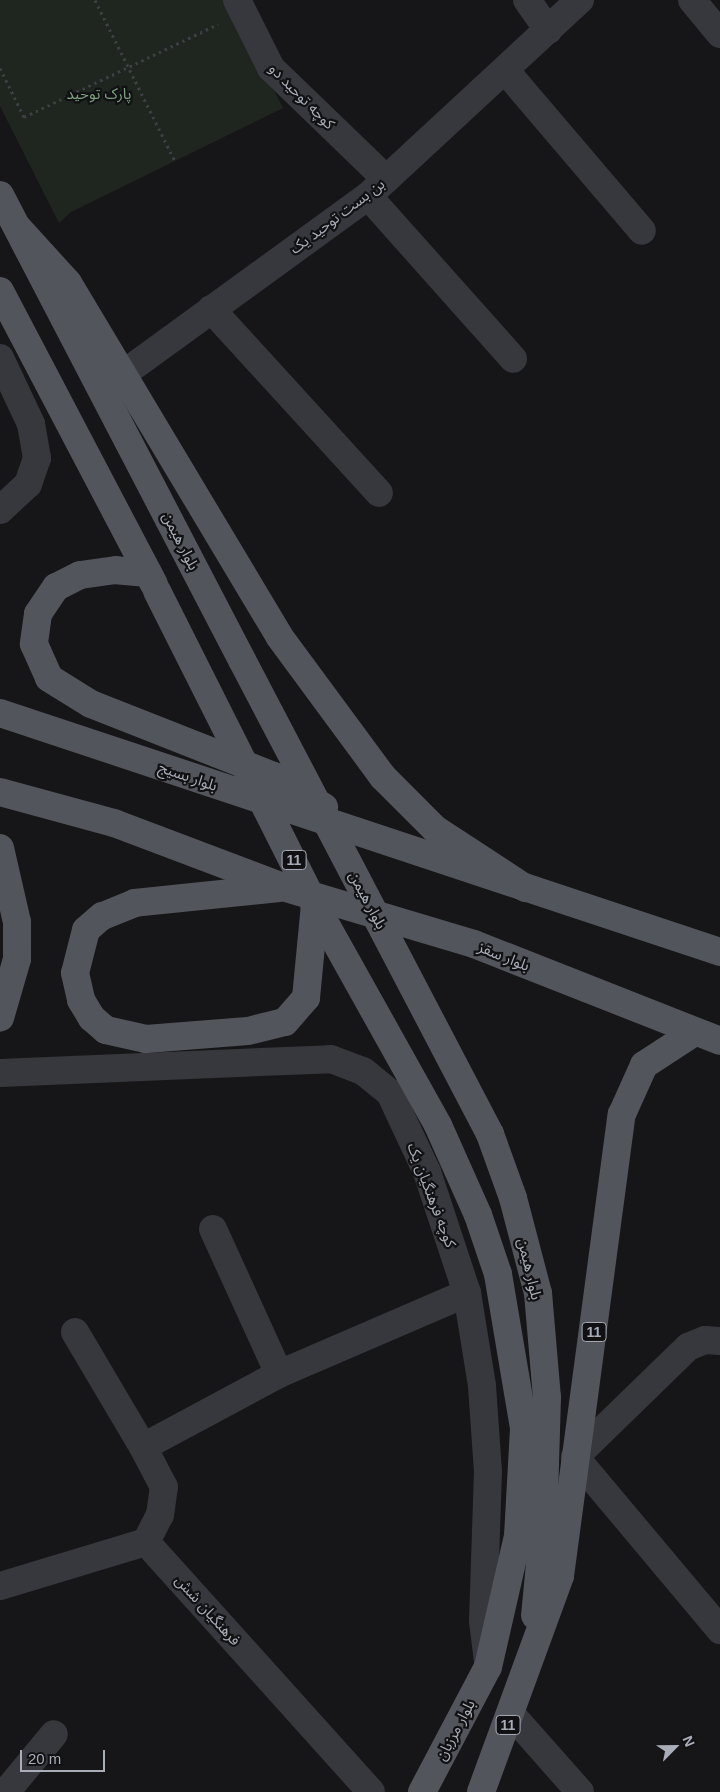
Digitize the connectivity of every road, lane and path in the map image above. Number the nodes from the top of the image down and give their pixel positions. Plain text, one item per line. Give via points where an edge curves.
1 (95, 0) edge
2 (527, 0) edge
3 (580, 0) edge
4 (692, 0) edge
5 (232, 10) edge
6 (548, 30) junction
7 (720, 34) edge
8 (131, 65) junction
9 (0, 68) edge
10 (505, 70) junction
11 (175, 161) dead end
12 (377, 188) junction
13 (0, 195) edge
14 (18, 228) junction
15 (642, 230) dead end
16 (0, 291) edge
17 (211, 309) junction
18 (0, 358) edge
19 (513, 359) dead end
20 (123, 374) junction
21 (379, 493) dead end
22 (0, 510) edge
23 (152, 582) junction
24 (0, 713) edge
25 (0, 792) edge
26 (376, 839) junction
27 (0, 848) edge
28 (283, 887) junction
29 (525, 888) junction
30 (316, 905) junction
31 (720, 952) edge
32 (0, 1018) edge
33 (693, 1033) junction
34 (720, 1041) edge
35 (0, 1073) edge
36 (213, 1229) dead end
37 (467, 1293) junction
38 (75, 1332) dead end
39 (720, 1341) edge
40 (279, 1374) junction
41 (143, 1446) junction
42 (575, 1458) junction
43 (146, 1542) junction
44 (0, 1586) edge
45 (720, 1630) edge
46 (530, 1657) junction
47 (488, 1667) junction
48 (511, 1714) junction
49 (54, 1734) dead end
50 (6, 1792) edge
51 (371, 1792) edge
52 (422, 1792) edge
53 (481, 1792) edge
54 (580, 1792) edge

1 - 8 path
2 - 6 street
3 - 6 street, بن بست توحید یک
4 - 7 street
5 - 8 path
5 - 12 street, کوچه توحید دو via 271,68
6 - 10 street, بن بست توحید یک
8 - 9 path via 24,117
8 - 11 path
10 - 12 street, بن بست توحید یک
10 - 15 street
12 - 17 street, بن بست توحید یک
12 - 19 street, کوچه توحید دو
13 - 14 main road, بلوار هیمن
14 - 20 main road via 68,283
14 - 46 main road, بلوار هیمن, bridge via 490,1134 514,1198 538,1293 547,1397 543,1533
16 - 23 main road
17 - 20 street, بن بست توحید یک
17 - 21 street
18 - 22 street via 31,424 37,458 28,484
20 - 29 main road via 280,636 383,777 435,829
23 - 26 main road via 116,570 80,575 56,587 38,614 34,644 50,678 91,704 274,776
23 - 30 main road, 11, bridge
24 - 26 main road, بلوار بسیج
25 - 28 main road via 114,824
26 - 29 main road
27 - 32 main road via 17,922 17,959
28 - 30 main road via 135,903 102,916 86,930 75,972 80,1000 92,1018 106,1030 146,1039 248,1031 285,1022 306,998
28 - 33 main road, بلوار سقز via 474,944
29 - 31 main road
30 - 47 main road, 11, bridge via 438,1125 478,1215 498,1274 524,1428 518,1536
33 - 34 main road, بلوار سقز
33 - 42 main road, 11 via 644,1065 622,1114
35 - 37 street, کوچه فرهنگیان یک via 332,1059 363,1070 390,1093 410,1137
36 - 40 street
37 - 40 street
37 - 47 street, کوچه فرهنگیان یک via 482,1386 488,1471 483,1621
38 - 41 street
39 - 42 street via 705,1340 688,1347
40 - 41 street
41 - 43 street via 164,1487 160,1515
42 - 45 street
42 - 46 main road, 11 via 560,1576
43 - 44 street
43 - 51 street, فرهنگیان شش
46 - 48 main road, 11
47 - 52 main road, بلوار مرزبان / 11
48 - 53 main road, 11
48 - 54 street
49 - 50 street

